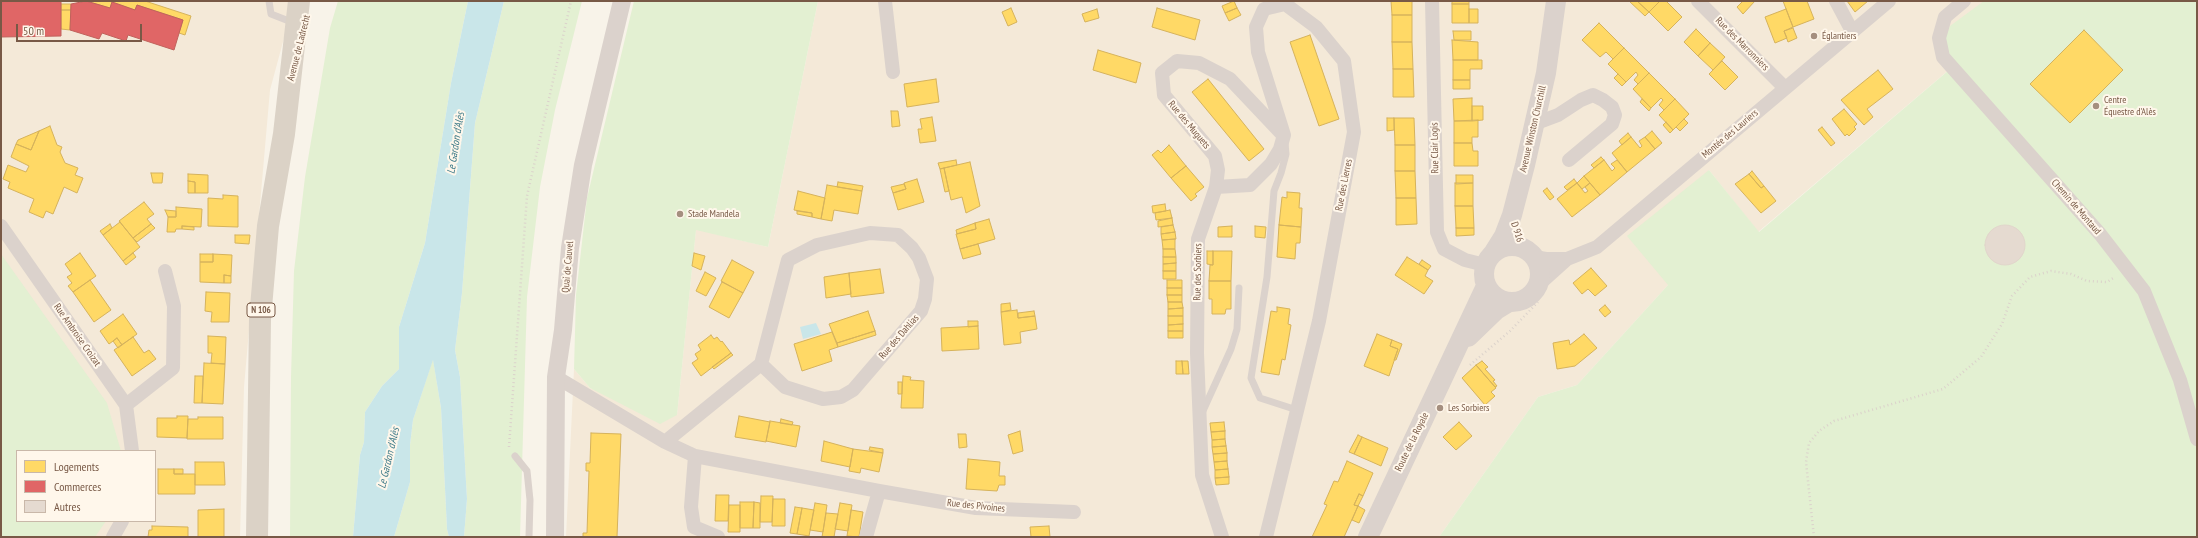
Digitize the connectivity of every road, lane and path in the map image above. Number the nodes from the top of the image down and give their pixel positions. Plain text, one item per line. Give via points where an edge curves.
1 (268, 1) edge
2 (299, 1) edge
3 (311, 1) edge
4 (571, 1) edge
5 (622, 1) edge
6 (884, 1) edge
7 (1432, 1) edge
8 (1556, 1) edge
9 (1698, 1) edge
10 (1836, 1) edge
11 (1889, 1) edge
12 (1964, 1) edge
13 (297, 24) junction
14 (1852, 31) junction
15 (893, 72) dead end
16 (290, 86) junction
17 (1785, 88) junction
18 (1534, 124) junction
19 (1284, 136) junction
20 (1568, 160) dead end
21 (1216, 187) junction
22 (1512, 215) junction
23 (1, 226) edge
24 (1528, 252) junction
25 (1489, 259) junction
26 (1567, 259) junction
27 (165, 271) dead end
28 (2128, 271) junction
29 (1486, 286) junction
30 (1239, 288) dead end
31 (1540, 292) junction
32 (1509, 302) junction
33 (1457, 348) junction
34 (761, 364) junction
35 (1464, 370) dead end
36 (556, 377) junction
37 (126, 405) junction
38 (1297, 410) junction
39 (1200, 416) junction
40 (2197, 439) edge
41 (665, 442) junction
42 (132, 450) edge
43 (515, 456) joint
44 (695, 456) junction
45 (879, 491) junction
46 (1074, 512) dead end
47 (121, 522) edge
48 (113, 537) edge
49 (257, 537) edge
50 (529, 537) edge
51 (555, 537) edge
52 (718, 537) edge
53 (866, 537) edge
54 (1222, 537) edge
55 (1266, 537) edge
56 (1368, 537) edge
57 (1814, 537) edge

1 - 13 lane via 271,14
2 - 13 main road, Avenue de Ladrecht / N 106
3 - 16 main road, Avenue de Ladrecht / N 106
4 - 43 path via 527,196 508,456
5 - 36 street, Quai de Cauvel via 578,193
6 - 15 street
7 - 25 street, Rue Clair Logis via 1437,232 1444,249 1465,260
8 - 18 main road, Avenue Winston Churchill via 1546,73
9 - 17 street, Rue des Marronniers
10 - 14 street
11 - 14 street, Montée des Lauriers
12 - 28 street, Chemin de Montaud via 1945,17 1939,38 1943,57 2094,228
13 - 16 main road, Avenue de Ladrecht / N 106
14 - 17 street, Montée des Lauriers
16 - 49 main road, N 106 via 268,226 260,318
17 - 26 street, Montée des Lauriers via 1597,247
18 - 20 street via 1558,115 1593,95 1612,107 1615,115 1612,124
18 - 22 main road, Avenue Winston Churchill
19 - 21 street via 1271,164 1250,185
19 - 21 street, Rue des Muguets via 1230,79 1199,64 1177,61 1162,74 1164,96 1215,156 1218,170
19 - 38 lane via 1286,154 1274,191 1267,277 1251,378 1260,398
19 - 38 street, Rue des Lierres via 1258,52 1256,27 1264,9 1285,4 1316,27 1344,61 1354,132 1319,321
21 - 39 street, Rue des Sorbiers via 1198,239 1197,352
22 - 24 main road, D 916
22 - 25 main road, Avenue Winston Churchill
23 - 37 street, Rue Ambroise Croizat
24 - 25 main road via 1508,246
24 - 26 street, Montée des Lauriers
24 - 31 main road via 1540,271
25 - 29 main road via 1484,276
26 - 31 street, Montée des Lauriers
27 - 37 street via 174,306 173,368
28 - 40 street, Chemin de Montaud via 2144,291 2180,380
28 - 57 path via 2107,282 2087,281 2071,274 2051,271 2030,277 2012,296 2002,324 1981,358 1943,388 1834,420 1819,431 1809,443 1806,462
29 - 32 main road via 1500,300
29 - 33 main road, Route de la Royale
30 - 39 lane via 1236,329 1231,349
31 - 32 main road
31 - 35 path via 1510,331
32 - 33 main road, Route de la Royale via 1496,310
33 - 56 main road, Route de la Royale
34 - 34 street, Rue des Dahlias via 785,387 823,399 841,397 853,390 921,311 927,279 912,248 898,236 870,233 817,245 788,260
34 - 41 street
36 - 41 street
36 - 51 street, Quai de Cauvel
37 - 42 street, Rue Ambroise Croizat
38 - 55 street, Rue des Lierres
39 - 54 street, Rue des Sorbiers via 1202,475
41 - 44 street, Rue des Pivoines
43 - 50 lane via 527,471 530,500
44 - 45 street, Rue des Pivoines
44 - 52 street via 691,507 694,527
45 - 46 street, Rue des Pivoines via 976,508
45 - 53 street
47 - 48 street

